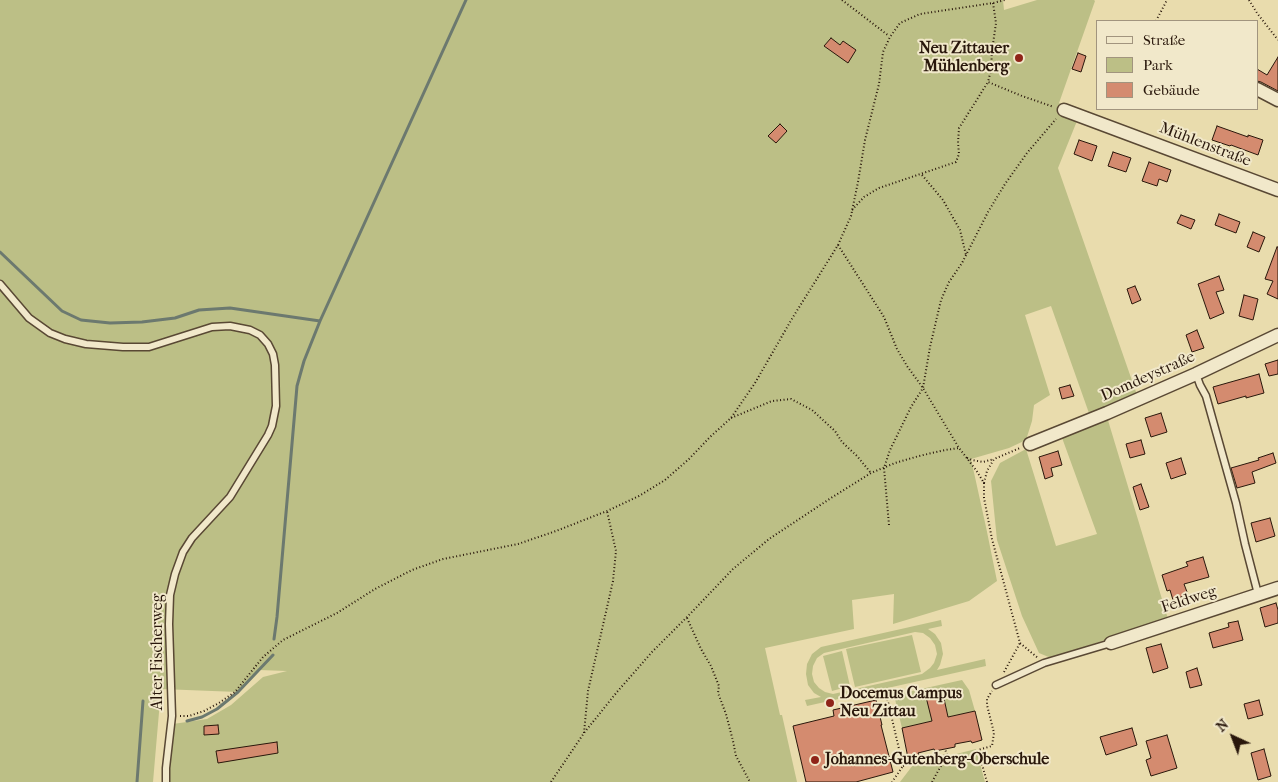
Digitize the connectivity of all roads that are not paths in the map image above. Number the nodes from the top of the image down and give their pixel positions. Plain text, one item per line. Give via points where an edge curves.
1 (1258, 90) edge
2 (1278, 100) edge
3 (1064, 110) road end
4 (1278, 190) edge
5 (0, 284) edge
6 (1278, 335) edge
7 (1196, 374) junction
8 (1030, 444) road end
9 (1278, 588) edge
10 (1258, 594) junction
11 (1111, 643) joint
12 (996, 685) road end
13 (166, 782) edge

1 - 2 street
3 - 4 street, Mühlenstraße
5 - 13 lane, Alter Fischerweg via 29,318 65,339 86,344 149,348 212,327 230,326 260,335 273,354 276,406 268,435 230,497 192,538 175,574 170,595 172,716
6 - 7 street, Domdeystraße
7 - 8 street, Domdeystraße
7 - 10 lane via 1206,396 1236,502
9 - 10 street, Feldweg
10 - 11 street, Feldweg
11 - 12 lane via 1044,663

